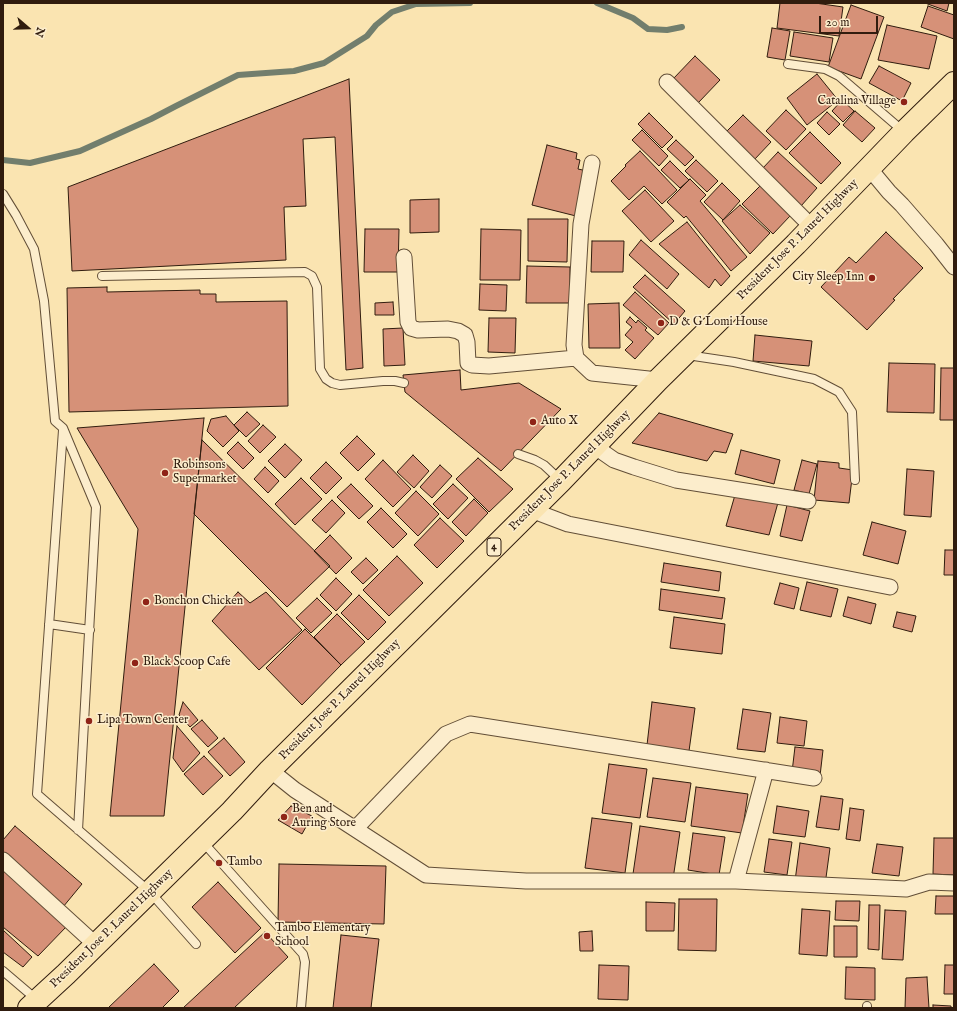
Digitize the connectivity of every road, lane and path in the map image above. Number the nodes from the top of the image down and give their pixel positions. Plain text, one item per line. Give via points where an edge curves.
1 (788, 64) dead end
2 (667, 82) dead end
3 (954, 83) edge
4 (904, 132) junction
5 (592, 163) dead end
6 (869, 168) junction
7 (3, 194) edge
8 (812, 228) junction
9 (404, 257) dead end
10 (954, 268) edge
11 (102, 276) dead end
12 (684, 355) junction
13 (576, 358) junction
14 (658, 380) junction
15 (404, 383) dead end
16 (63, 428) junction
17 (594, 446) junction
18 (518, 454) dead end
19 (855, 480) dead end
20 (560, 481) junction
21 (808, 501) dead end
22 (531, 510) junction
23 (890, 587) dead end
24 (49, 624) junction
25 (90, 630) junction
26 (270, 770) junction
27 (766, 770) junction
28 (814, 778) dead end
29 (355, 829) junction
30 (78, 830) junction
31 (201, 840) junction
32 (3, 860) edge
33 (736, 881) junction
34 (954, 883) edge
35 (150, 892) junction
36 (196, 944) dead end
37 (96, 945) junction
38 (3, 971) edge
39 (33, 1004) edge
40 (301, 1008) edge

1 - 4 lane via 825,69 838,76
2 - 8 street
3 - 4 highway, President Jose P. Laurel Highway / 4
4 - 6 highway, President Jose P. Laurel Highway / 4
5 - 13 street via 581,224 574,345
6 - 8 highway, President Jose P. Laurel Highway / 4
6 - 10 street
7 - 16 lane via 34,249 44,301 55,421
8 - 12 highway, President Jose P. Laurel Highway / 4
9 - 13 street via 408,322 411,328 458,330 465,335 468,363 489,366
11 - 15 lane via 305,272 312,276 317,287 320,369 326,378 340,385 383,381
12 - 14 highway, President Jose P. Laurel Highway / 4
12 - 19 lane via 734,362 814,379 838,392 852,412
13 - 14 street via 592,373
14 - 17 highway, President Jose P. Laurel Highway / 4
16 - 24 lane
16 - 25 lane via 96,507
17 - 20 highway, President Jose P. Laurel Highway / 4
17 - 21 street via 614,460 676,480
18 - 20 lane via 544,465
20 - 22 highway, President Jose P. Laurel Highway / 4
22 - 23 street via 568,524
22 - 26 highway, President Jose P. Laurel Highway / 4
24 - 25 lane
24 - 30 lane via 37,794
25 - 30 lane
26 - 29 street via 295,790
26 - 31 highway, President Jose P. Laurel Highway / 4
27 - 28 street
27 - 29 street via 470,724 446,734
27 - 33 street
29 - 33 street via 426,875 526,881
30 - 35 lane
31 - 35 highway, President Jose P. Laurel Highway / 4
31 - 40 lane via 303,954 306,962
32 - 37 street
33 - 34 street via 906,889 929,882
35 - 36 lane
35 - 37 highway, President Jose P. Laurel Highway / 4
37 - 39 highway, President Jose P. Laurel Highway / 4
38 - 39 lane

